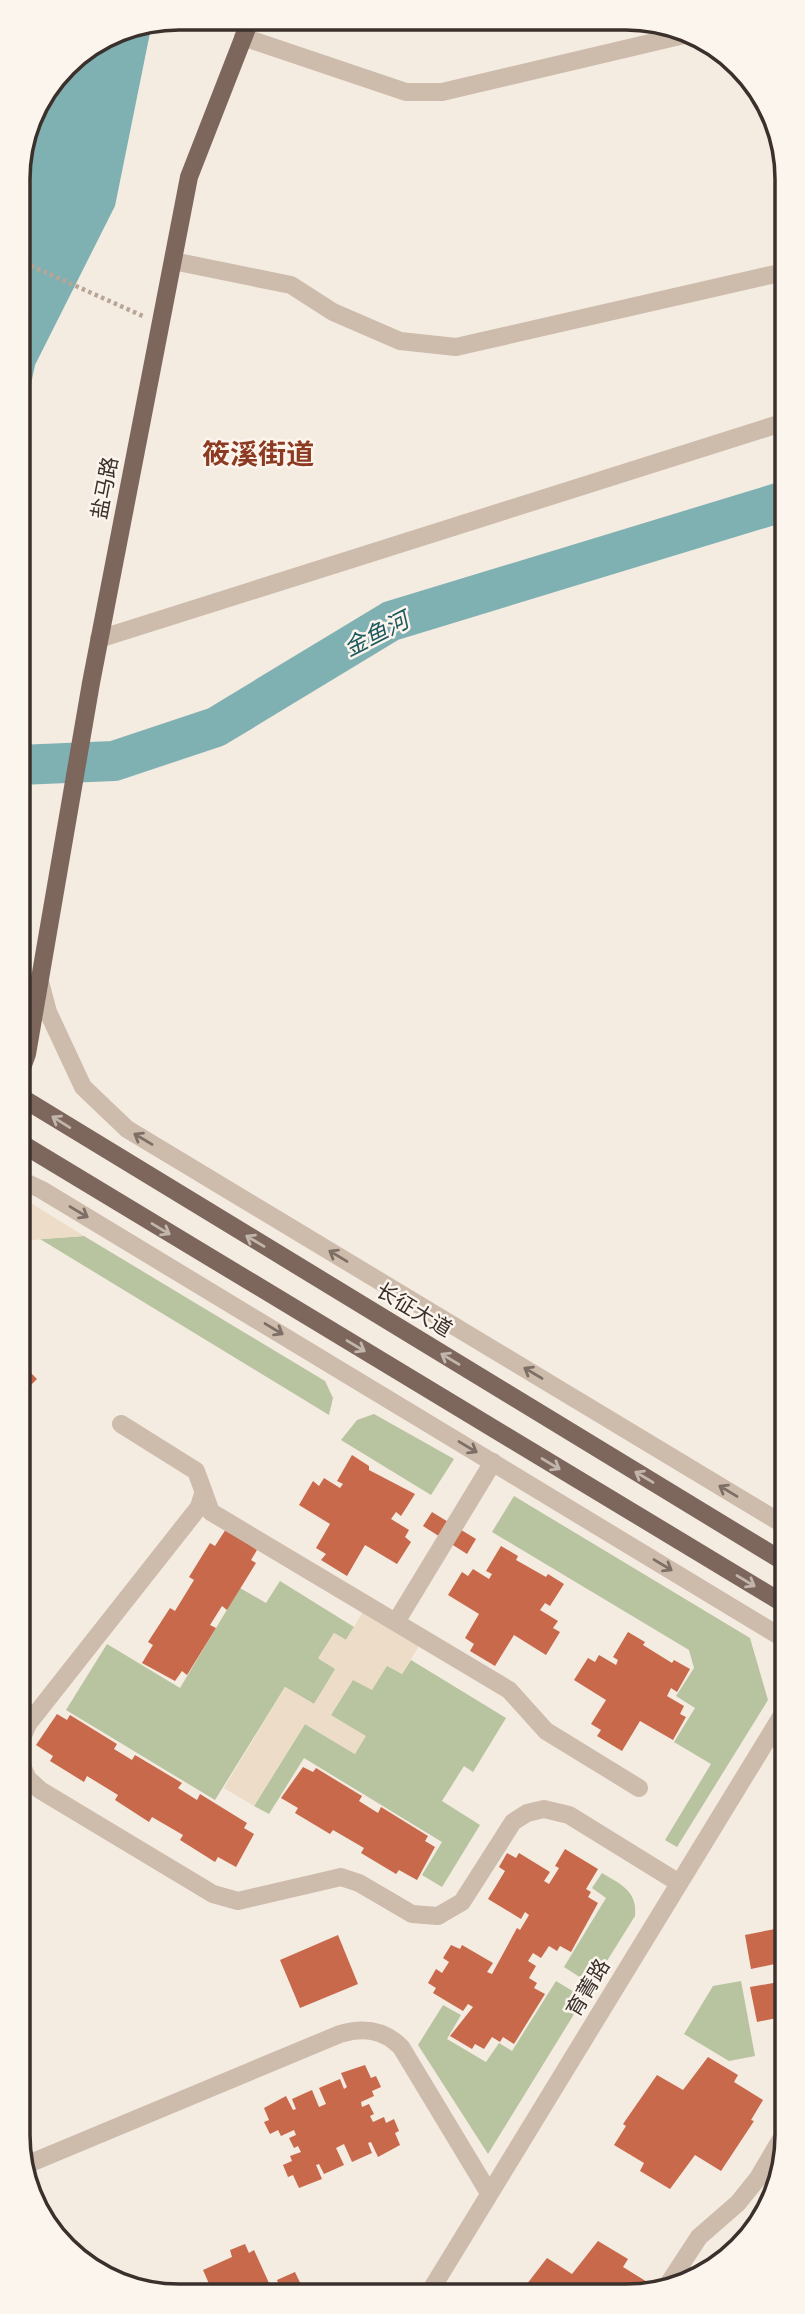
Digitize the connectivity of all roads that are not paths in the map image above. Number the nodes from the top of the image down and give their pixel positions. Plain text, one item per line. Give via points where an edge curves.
1 (246, 30) edge
2 (243, 37) junction
3 (673, 38) edge
4 (173, 261) junction
5 (775, 274) edge
6 (775, 425) edge
7 (99, 639) junction
8 (38, 976) junction
9 (30, 992) edge
10 (30, 1033) edge
11 (30, 1103) edge
12 (30, 1149) edge
13 (30, 1184) edge
14 (121, 1424) dead end
15 (493, 1462) junction
16 (203, 1494) junction
17 (224, 1519) junction
18 (775, 1519) edge
19 (179, 1533) junction
20 (775, 1556) edge
21 (775, 1598) edge
22 (396, 1622) junction
23 (775, 1633) edge
24 (30, 1721) edge
25 (775, 1727) edge
26 (30, 1780) edge
27 (639, 1788) dead end
28 (679, 1883) junction
29 (774, 2150) edge
30 (33, 2162) edge
31 (489, 2193) junction
32 (674, 2276) edge
33 (434, 2284) edge

1 - 2 main road, 盐马路
2 - 3 street via 405,92 442,92
2 - 4 main road, 盐马路 via 189,177
4 - 5 street via 291,285 333,312 400,341 456,347
4 - 7 main road, 盐马路
6 - 7 street
7 - 8 main road, 盐马路
8 - 9 main road
8 - 10 main road
18 -> 8 street via 127,1129 83,1087 48,1012
20 -> 11 main road, 长征大道
12 -> 21 main road
13 -> 15 street
14 - 16 street via 190,1466 200,1477
15 - 22 street
15 -> 23 street
16 - 17 street via 211,1512
16 - 19 street
17 - 19 street via 203,1519
17 - 22 street
19 - 24 street
22 - 27 street via 509,1690 546,1731
25 - 28 street, 育菁路
26 - 28 street via 229,1900 341,1877 412,1914 438,1916 462,1902 513,1822 544,1809 569,1815
28 - 31 street, 育菁路
29 - 32 street via 753,2185 699,2237
30 - 31 street via 340,2034 368,2029 401,2047
31 - 33 street, 育菁路

